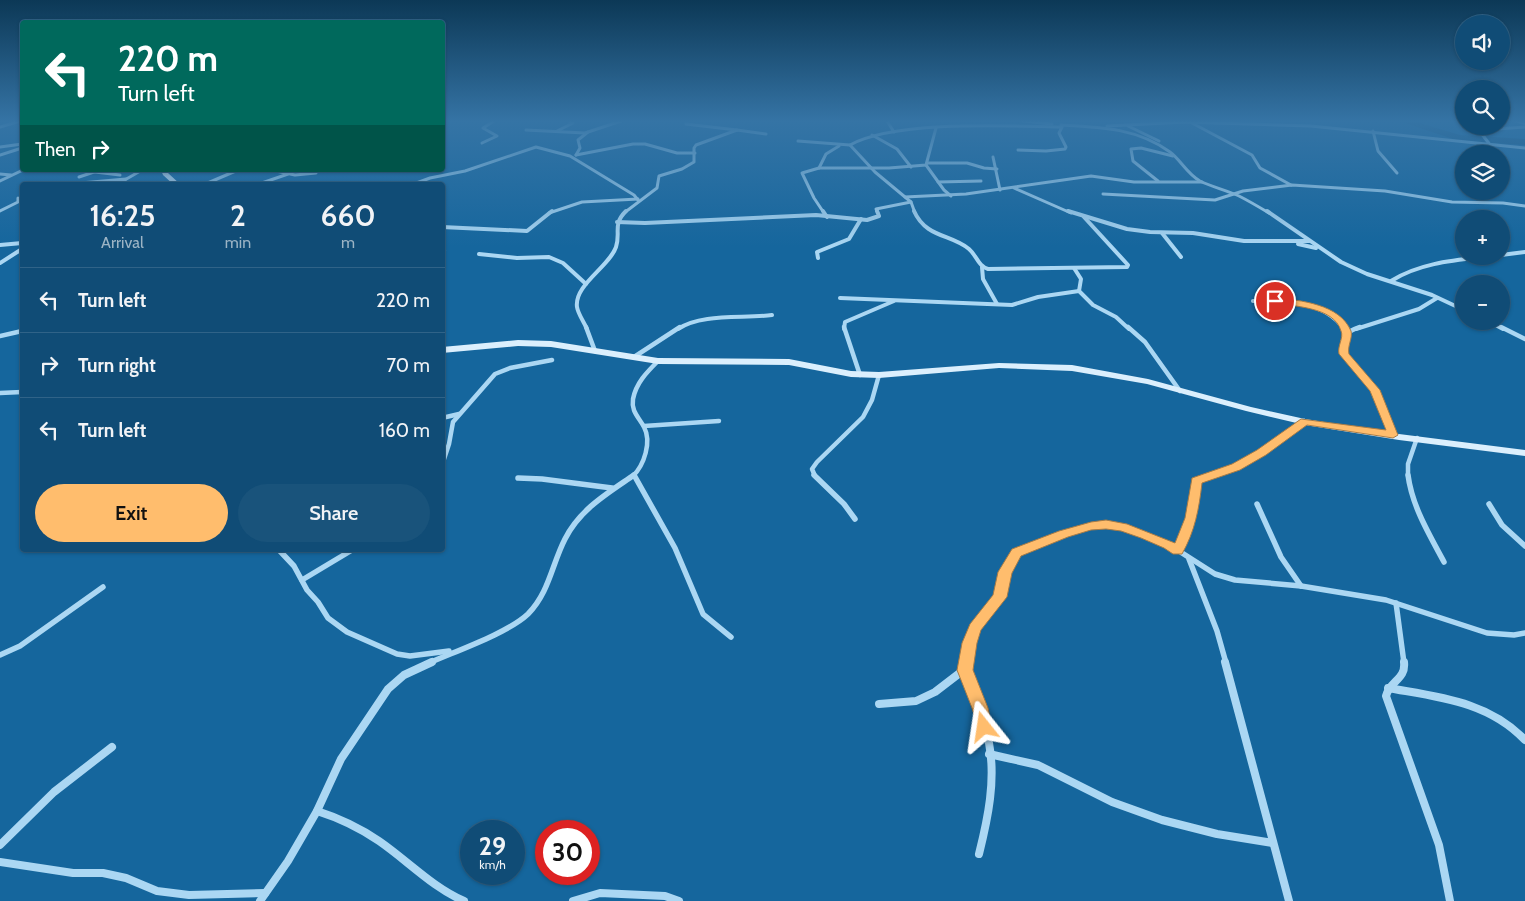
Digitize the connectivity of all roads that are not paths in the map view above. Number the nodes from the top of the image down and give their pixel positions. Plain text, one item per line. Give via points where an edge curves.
1 (489, 163) edge
2 (584, 163) edge
3 (693, 163) edge
4 (821, 163) edge
5 (866, 163) edge
6 (908, 163) edge
7 (946, 163) edge
8 (970, 163) edge
9 (995, 163) edge
10 (1135, 163) edge
11 (1182, 163) edge
12 (1257, 163) edge
13 (1388, 163) edge
14 (927, 164) junction
15 (911, 167) junction
16 (819, 168) junction
17 (871, 169) junction
18 (996, 169) junction
19 (20, 171) edge
20 (94, 172) joint
21 (138, 172) edge
22 (164, 172) edge
23 (233, 172) edge
24 (280, 172) edge
25 (316, 173) dead end
26 (1397, 173) dead end
27 (0, 174) edge
28 (288, 174) junction
29 (11, 175) junction
30 (120, 175) dead end
31 (79, 177) dead end
32 (126, 179) junction
33 (0, 181) edge
34 (1158, 181) junction
35 (92, 182) edge
36 (121, 182) edge
37 (174, 182) edge
38 (210, 182) edge
39 (268, 182) edge
40 (419, 182) edge
41 (938, 182) junction
42 (982, 182) dead end
43 (1203, 182) junction
44 (1292, 185) junction
45 (1014, 188) junction
46 (1000, 190) junction
47 (1103, 194) dead end
48 (1233, 194) junction
49 (952, 196) junction
50 (905, 197) junction
51 (18, 198) dead end
52 (638, 200) junction
53 (911, 202) junction
54 (1525, 206) edge
55 (0, 211) edge
56 (827, 217) junction
57 (1084, 217) junction
58 (861, 219) junction
59 (617, 222) junction
60 (445, 227) edge
61 (1162, 232) junction
62 (1310, 241) junction
63 (1290, 242) junction
64 (20, 243) edge
65 (0, 245) edge
66 (1321, 249) junction
67 (20, 250) edge
68 (1525, 252) edge
69 (479, 254) dead end
70 (1510, 254) edge
71 (1181, 257) dead end
72 (818, 258) dead end
73 (1455, 260) edge
74 (0, 263) edge
75 (982, 267) junction
76 (1074, 268) junction
77 (1391, 281) junction
78 (586, 284) junction
79 (1079, 291) junction
80 (840, 298) dead end
81 (1437, 298) junction
82 (895, 301) junction
83 (1253, 301) dead end
84 (997, 304) junction
85 (1455, 306) edge
86 (772, 315) dead end
87 (1506, 330) edge
88 (20, 331) edge
89 (1347, 333) junction
90 (0, 336) edge
91 (1525, 339) edge
92 (445, 350) edge
93 (595, 351) junction
94 (634, 357) junction
95 (552, 360) dead end
96 (658, 361) junction
97 (860, 375) junction
98 (879, 375) junction
99 (1180, 391) junction
100 (0, 392) edge
101 (20, 392) edge
102 (460, 414) junction
103 (445, 417) edge
104 (719, 421) dead end
105 (1305, 421) junction
106 (644, 426) junction
107 (1393, 435) junction
108 (1417, 438) junction
109 (1525, 453) edge
110 (445, 456) edge
111 (634, 475) junction
112 (518, 478) dead end
113 (613, 488) junction
114 (1257, 504) dead end
115 (1488, 504) dead end
116 (855, 519) dead end
117 (1525, 546) edge
118 (1178, 551) junction
119 (280, 552) edge
120 (349, 552) edge
121 (1190, 559) junction
122 (1444, 562) dead end
123 (302, 580) junction
124 (1301, 586) junction
125 (103, 587) dead end
126 (1396, 603) junction
127 (1525, 633) edge
128 (731, 637) dead end
129 (455, 650) junction
130 (0, 655) edge
131 (965, 670) junction
132 (1388, 688) junction
133 (879, 704) dead end
134 (1525, 740) edge
135 (112, 747) dead end
136 (989, 754) junction
137 (317, 811) junction
138 (1273, 843) junction
139 (0, 845) edge
140 (979, 854) dead end
141 (0, 862) edge
142 (265, 893) junction
143 (260, 901) edge
144 (464, 901) edge
145 (573, 901) edge
146 (679, 901) edge
147 (1289, 901) edge
148 (1450, 901) edge

1 - 40 street
2 - 52 street
3 - 52 street via 659,176 657,188
4 - 16 street
5 - 17 street
6 - 15 street
7 - 14 street
8 - 18 street
9 - 18 street
10 - 34 street
11 - 43 street
12 - 44 street via 1260,168
13 - 26 street
14 - 15 street
14 - 41 street
15 - 17 street
16 - 17 street
16 - 56 street via 802,173
17 - 50 street
18 - 46 street
19 - 29 street
20 - 30 street
20 - 31 street
21 - 32 street
22 - 37 street
23 - 38 street
24 - 28 street
25 - 28 street
27 - 29 street
28 - 39 street
29 - 33 street
32 - 35 street
32 - 36 street
34 - 43 street
34 - 45 street via 1134,182 1090,176
41 - 42 street
41 - 49 street
43 - 48 street
44 - 48 street
44 - 54 street via 1378,191 1452,202
45 - 46 street
45 - 57 street
46 - 49 street
47 - 48 street via 1215,200
48 - 62 street via 1280,219
49 - 50 street
50 - 53 street
51 - 55 street via 16,204
52 - 59 street
52 - 60 street via 572,205 549,212 538,225 527,231
53 - 58 street via 876,209 879,216
53 - 75 street via 915,214 926,228 969,250
56 - 58 street
56 - 59 street
57 - 61 street via 1127,229
57 - 76 street via 1128,266
58 - 72 street via 849,239 821,249 817,252
59 - 78 street via 616,247
61 - 63 street
61 - 71 street
62 - 63 street
62 - 66 street
63 - 66 street
64 - 65 street
66 - 77 street via 1358,270
67 - 74 street
68 - 70 street
69 - 78 street via 554,258
73 - 77 street via 1440,262
75 - 76 street via 995,270
75 - 84 street via 984,279
76 - 79 street via 1081,279
77 - 81 street
78 - 93 street via 577,307
79 - 84 street via 1038,297 1012,305
79 - 99 street via 1093,305 1116,317 1145,342
80 - 82 street
81 - 85 street
81 - 89 street via 1419,309 1381,319
82 - 84 street
82 - 97 street via 845,322 844,329
83 - 89 street via 1291,302 1319,308 1332,315
86 - 94 street via 688,322
87 - 91 street
88 - 90 street
89 - 107 street via 1344,354 1374,390
92 - 93 street via 551,344
93 - 94 street
94 - 96 street
95 - 102 street via 498,371
96 - 97 street via 789,362
96 - 106 street via 641,378 633,400 634,414
97 - 98 street
98 - 99 street via 1027,364 1102,372
98 - 116 street via 869,409 858,423 828,448 812,469 815,477
99 - 105 street
100 - 101 street
102 - 103 street
102 - 110 street via 453,422
104 - 106 street
105 - 107 street
105 - 118 street via 1236,467 1196,481 1191,518
106 - 111 street via 648,438 646,449 642,465
107 - 108 street
108 - 109 street
108 - 122 street via 1408,464 1411,490
111 - 113 street
111 - 128 street via 675,548 703,614
112 - 113 street
113 - 129 street via 584,513 566,537 549,584 529,613 513,625
114 - 124 street via 1285,564
115 - 117 street via 1502,524
118 - 121 street
118 - 131 street via 1146,535 1106,525 1064,534 1017,553 1005,572 1000,597 975,628
119 - 123 street
120 - 123 street
121 - 124 street via 1215,574 1234,580
121 - 138 street via 1217,631
123 - 129 street via 328,618 346,632 384,650 410,656
124 - 126 street
125 - 130 street via 20,646
126 - 127 street via 1487,633
126 - 132 street via 1404,670
129 - 137 street via 404,675 388,689 341,758
131 - 133 street via 935,692 916,701
131 - 136 street via 980,708
132 - 134 street via 1481,709 1512,725
132 - 148 street via 1386,696 1439,845
135 - 139 street via 54,792
136 - 138 street via 1038,765 1112,802 1162,820
136 - 140 street via 991,792
137 - 142 street
137 - 144 street via 338,818 378,840 446,893
138 - 147 street
141 - 142 street via 73,873 103,873 126,878 157,891 189,895
142 - 143 street
145 - 146 street via 600,893 665,896

